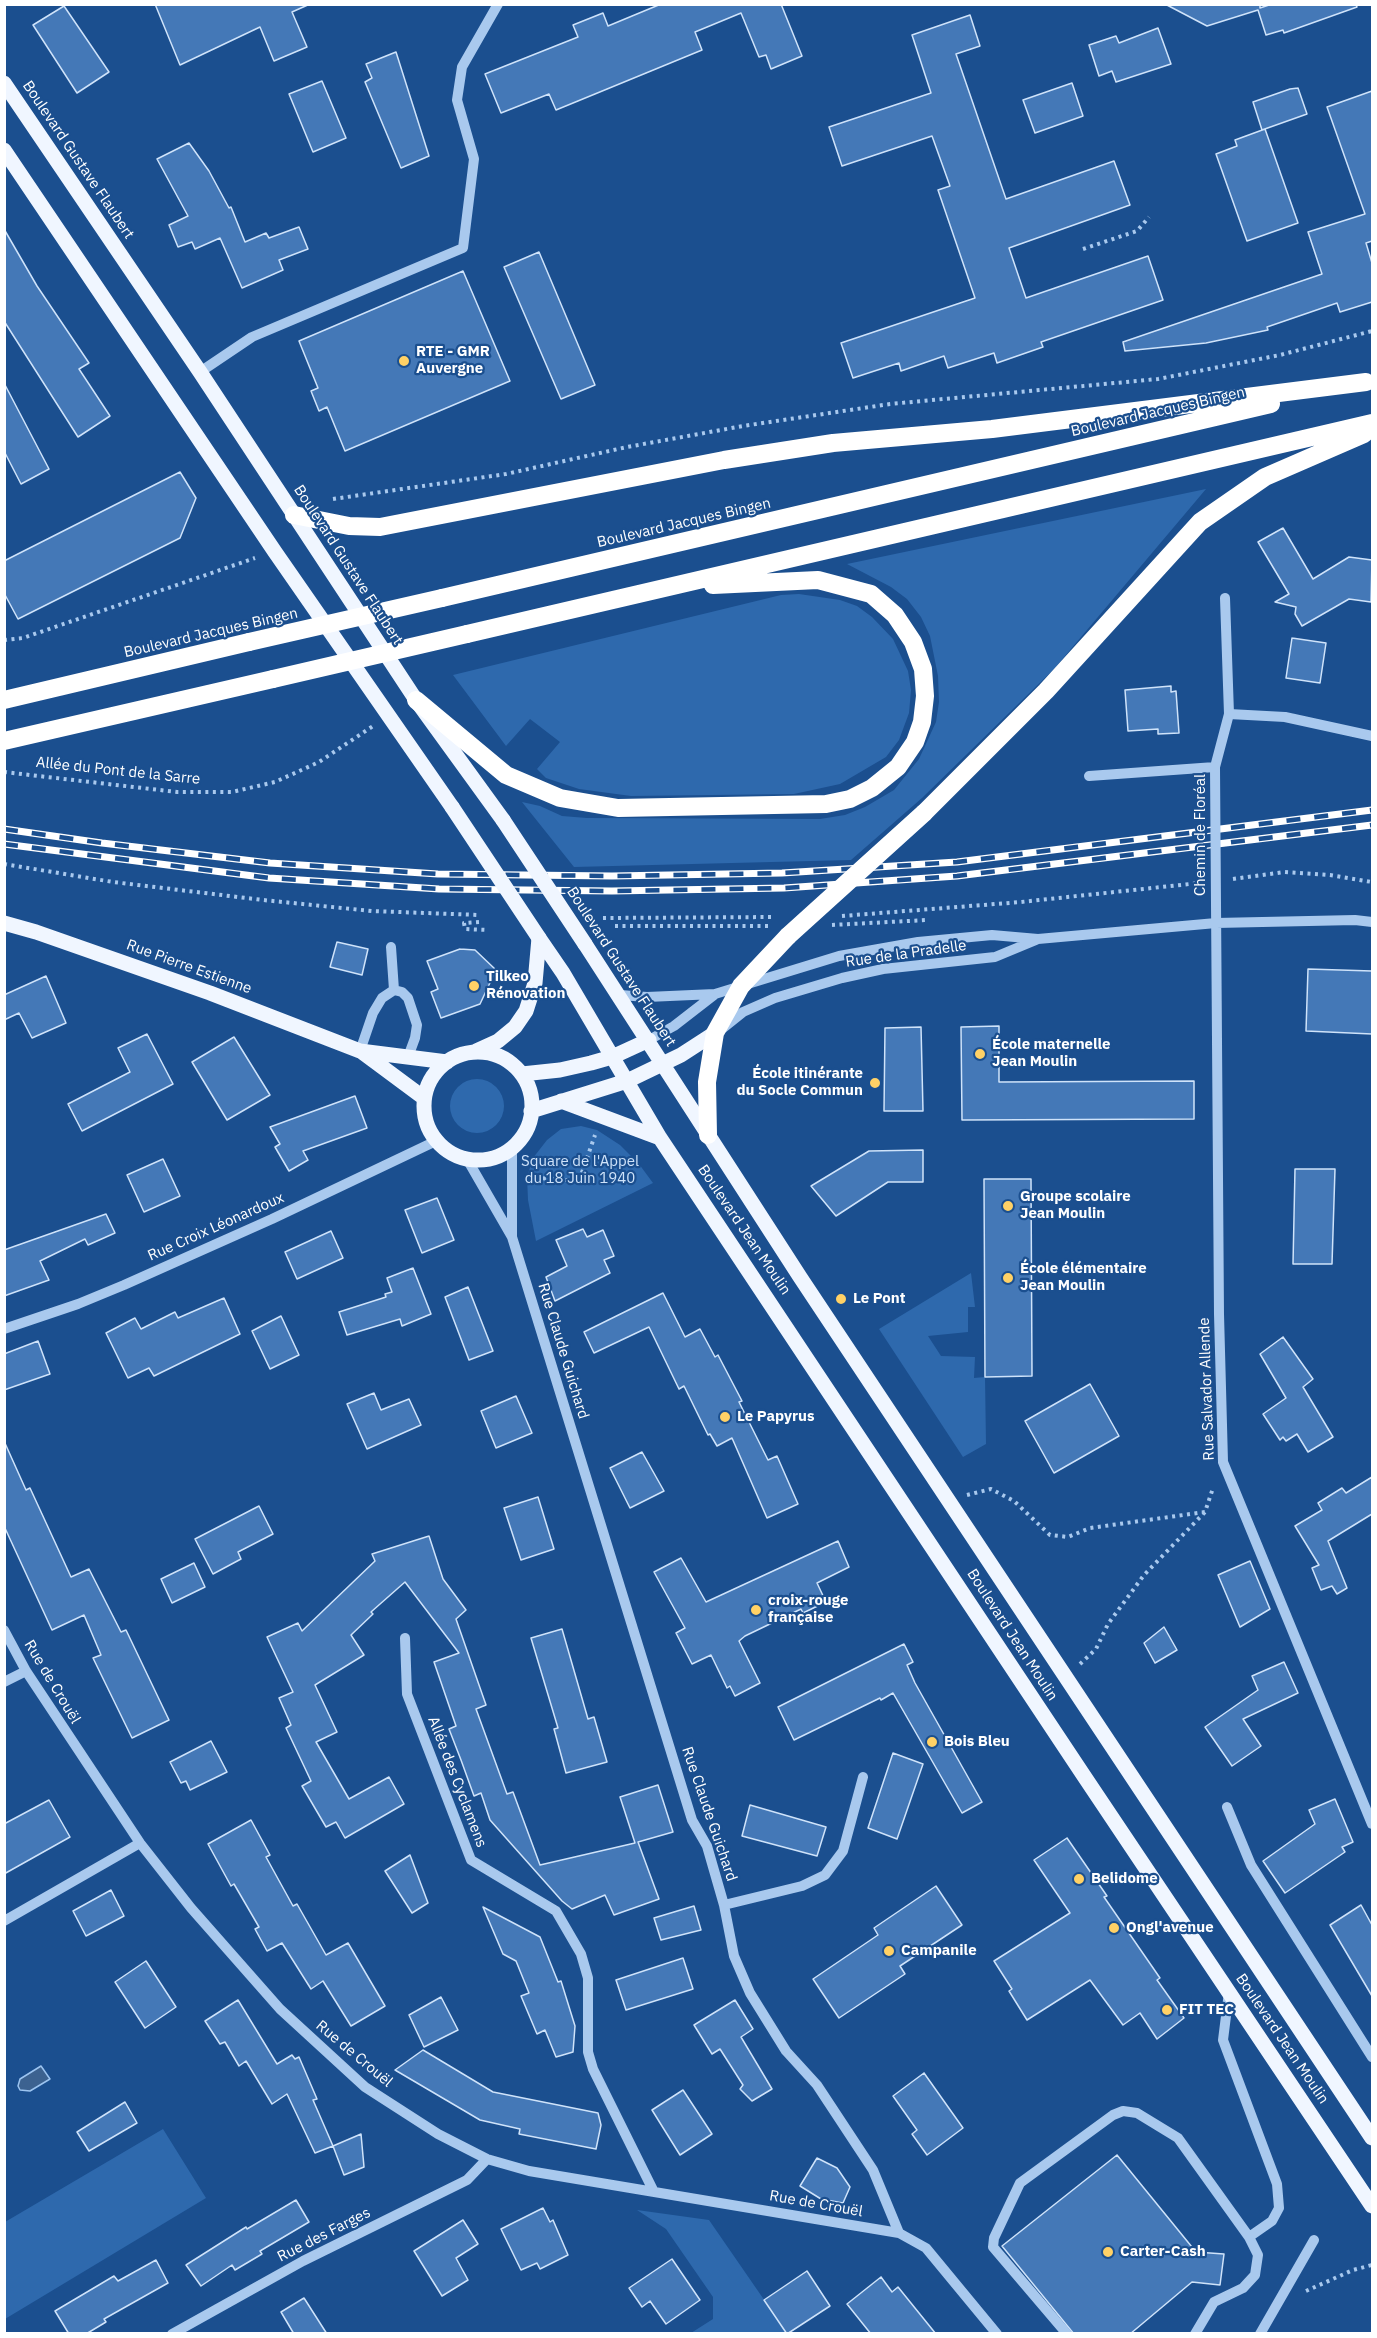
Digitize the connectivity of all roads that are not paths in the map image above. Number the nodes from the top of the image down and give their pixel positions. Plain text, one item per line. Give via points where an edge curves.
1 (498, 4) edge
2 (4, 83) edge
3 (4, 150) edge
4 (200, 372) junction
5 (1369, 381) edge
6 (1372, 423) edge
7 (1372, 430) edge
8 (294, 515) junction
9 (666, 588) junction
10 (1225, 598) dead end
11 (4, 700) edge
12 (416, 700) junction
13 (1229, 714) junction
14 (1372, 736) edge
15 (6, 741) edge
16 (1215, 767) junction
17 (1089, 776) dead end
18 (1372, 922) edge
19 (4, 923) edge
20 (1216, 923) junction
21 (538, 938) junction
22 (1038, 939) junction
23 (391, 947) dead end
24 (741, 986) junction
25 (394, 990) junction
26 (715, 994) junction
27 (620, 995) junction
28 (715, 1033) junction
29 (649, 1040) junction
30 (360, 1051) junction
31 (474, 1052) junction
32 (408, 1057) junction
33 (612, 1057) junction
34 (447, 1062) junction
35 (664, 1065) junction
36 (522, 1074) junction
37 (627, 1082) junction
38 (424, 1098) junction
39 (561, 1101) junction
40 (531, 1111) junction
41 (708, 1135) junction
42 (660, 1138) junction
43 (436, 1141) junction
44 (512, 1148) junction
45 (467, 1159) junction
46 (512, 1237) junction
47 (4, 1329) edge
48 (4, 1630) edge
49 (405, 1638) dead end
50 (26, 1671) junction
51 (4, 1682) edge
52 (863, 1777) dead end
53 (1227, 1808) dead end
54 (1372, 1824) edge
55 (140, 1843) junction
56 (724, 1905) junction
57 (4, 1921) edge
58 (1229, 1992) junction
59 (1372, 2057) edge
60 (1372, 2138) edge
61 (487, 2159) junction
62 (654, 2192) junction
63 (1372, 2206) edge
64 (899, 2233) junction
65 (1249, 2237) junction
66 (1314, 2240) dead end
67 (172, 2334) edge
68 (997, 2334) edge
69 (1067, 2334) edge
70 (1195, 2334) edge
71 (1260, 2334) edge

1 - 4 street via 462,67 457,100 474,159 463,248 252,337
2 - 4 main road, Boulevard Gustave Flaubert
3 - 21 main road, bridge
4 - 8 main road, Boulevard Gustave Flaubert
5 - 8 highway via 992,429 833,443 724,460 380,527 349,526
5 - 11 highway, Boulevard Jacques Bingen, bridge
6 - 9 highway
7 - 24 highway, bridge via 1265,477 1200,522 1046,691 924,813 788,936
8 - 12 main road, Boulevard Gustave Flaubert
9 - 12 highway via 818,580 871,594 895,615 913,642 923,669 922,722 898,767 873,788 850,799 826,804 618,808 560,798 506,775
9 - 15 highway, bridge
10 - 13 street, Chemin de Floréal
12 - 27 main road, Boulevard Gustave Flaubert, bridge via 503,820
13 - 14 street via 1285,717
13 - 16 street, Chemin de Floréal
16 - 17 street
16 - 20 street, Chemin de Floréal, bridge
18 - 20 street, Rue de la Pradelle
19 - 30 main road, Rue Pierre Estienne
20 - 22 street, Rue de la Pradelle
20 - 54 street, Rue Salvador Allende via 1223,1462
21 - 31 main road via 535,983 526,1011 516,1027
21 - 33 main road
22 - 24 street, Rue de la Pradelle via 992,935 880,947
22 - 28 street, Rue de la Pradelle via 995,957 883,969 806,988 743,1012
23 - 25 street
24 - 26 street, Rue de la Pradelle
24 - 28 highway
25 - 30 street via 382,998
25 - 32 street via 408,998 415,1017 415,1038
26 - 27 street
26 - 29 street
27 - 29 main road, Boulevard Gustave Flaubert
28 - 35 main road
28 - 41 highway via 707,1082
29 - 33 main road
29 - 35 main road, Boulevard Gustave Flaubert
30 - 32 main road, Rue Pierre Estienne
30 - 38 main road, Rue Pierre Estienne
31 - 34 main road
31 - 36 main road via 501,1057
32 - 34 main road, Rue Pierre Estienne
33 - 36 main road via 560,1070
33 - 37 main road
34 - 38 main road via 436,1071
35 - 37 main road
35 - 41 main road, Boulevard Jean Moulin
36 - 40 main road via 531,1098
37 - 39 main road
37 - 42 main road, Boulevard Jean Moulin
38 - 43 main road via 428,1128
39 - 40 main road
39 - 42 main road
40 - 44 main road via 522,1137
41 - 60 main road, Boulevard Jean Moulin
42 - 58 main road, Boulevard Jean Moulin
43 - 45 main road
43 - 47 street, Rue Croix Léonardoux via 124,1285
44 - 45 main road via 491,1159
44 - 46 street, Rue Claude Guichard
45 - 46 street, Rue Claude Guichard
46 - 56 street, Rue Claude Guichard via 692,1820 707,1846
48 - 50 street, Rue de Crouël
49 - 62 street, Allée des Cyclamens via 407,1694 471,1860 556,1911 581,1954 588,1978 588,2052 593,2069
50 - 51 street
50 - 55 street, Rue de Crouël
52 - 56 street via 843,1851 825,1875 802,1886
53 - 59 street via 1251,1865
55 - 57 street
55 - 61 street, Rue de Crouël via 280,2009 365,2087 438,2134
56 - 64 street, Rue Claude Guichard via 734,1956 750,1993 786,2051 817,2085 873,2170
58 - 63 main road, Boulevard Jean Moulin
58 - 65 street via 1223,2040 1277,2184 1279,2208 1272,2221
61 - 62 street, Rue de Crouël via 529,2171
61 - 67 street, Rue des Farges via 467,2180 303,2261
62 - 64 street, Rue de Crouël
64 - 68 street via 926,2248
65 - 69 street via 1178,2138 1137,2113 1123,2111 1113,2115 1020,2183 993,2238 993,2247
65 - 70 street via 1258,2255 1255,2275 1243,2288 1214,2301
66 - 71 street

